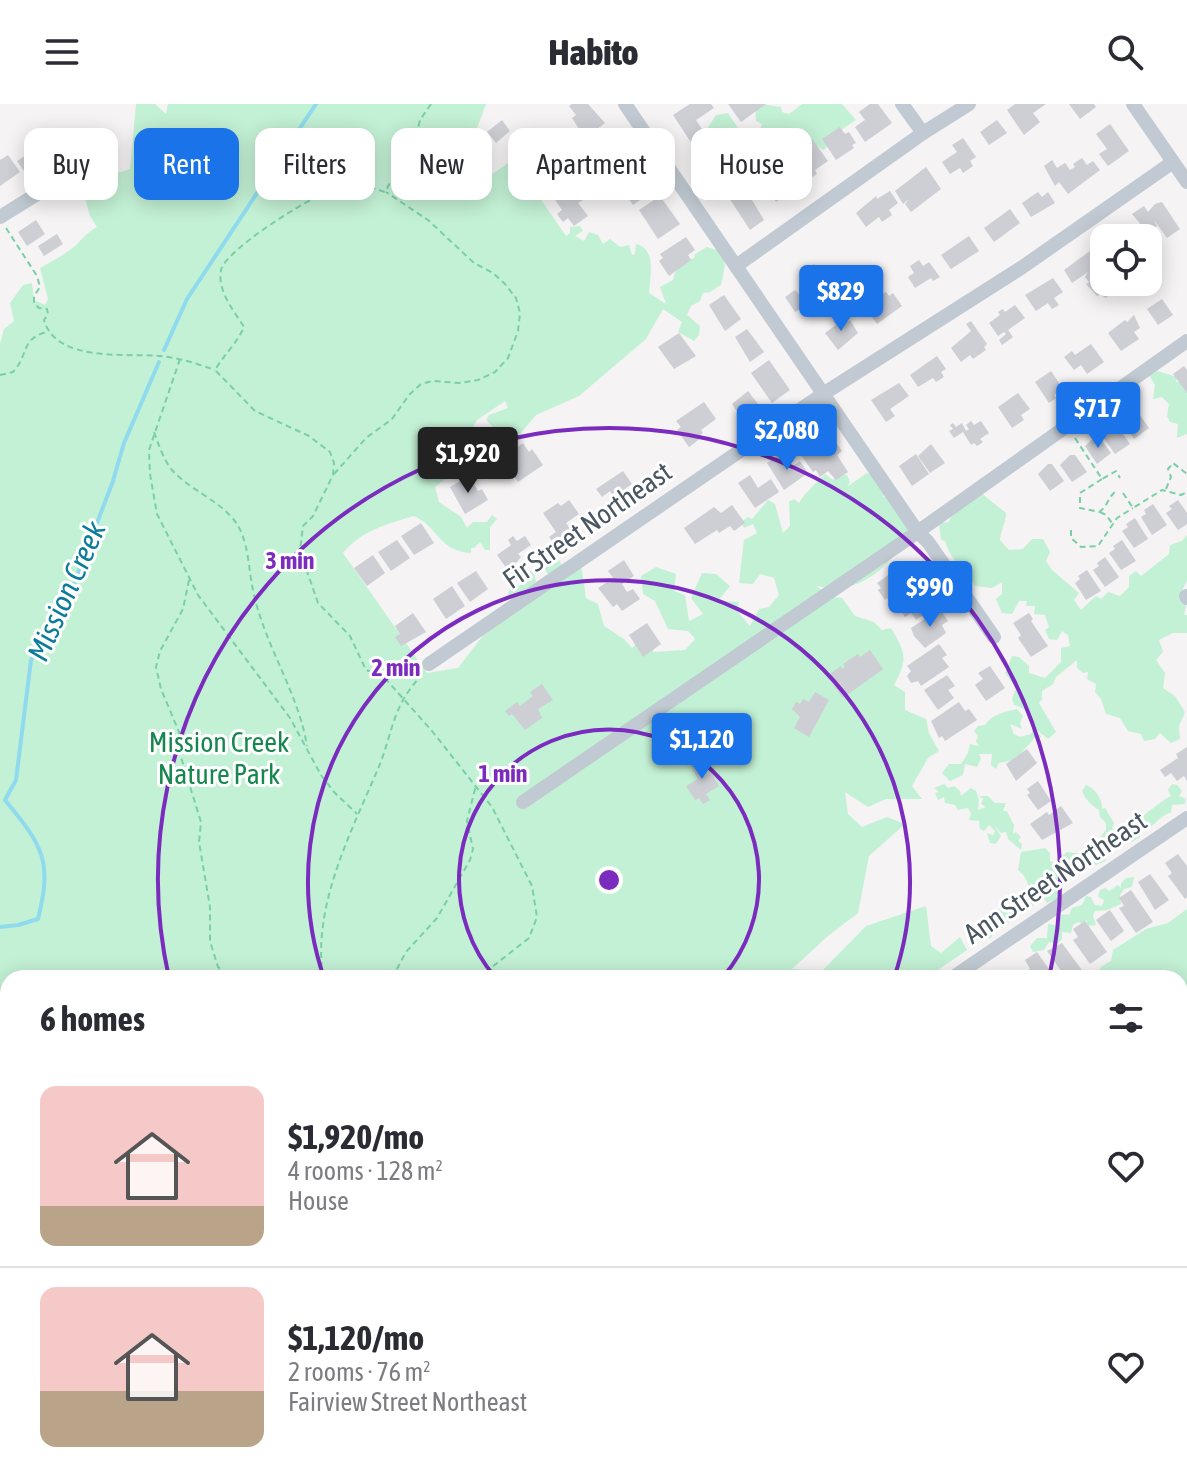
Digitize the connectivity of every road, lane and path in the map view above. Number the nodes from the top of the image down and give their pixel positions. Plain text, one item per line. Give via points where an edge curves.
1 (431, 104) edge
2 (625, 104) edge
3 (902, 104) edge
4 (969, 104) edge
5 (1133, 104) edge
6 (923, 133) junction
7 (1173, 162) junction
8 (1187, 182) edge
9 (385, 192) junction
10 (33, 200) edge
11 (3, 222) edge
12 (736, 266) junction
13 (47, 332) junction
14 (1187, 341) edge
15 (180, 359) junction
16 (215, 370) junction
17 (0, 375) edge
18 (823, 394) junction
19 (153, 431) junction
20 (1074, 437) dead end
21 (1171, 458) dead end
22 (1173, 463) junction
23 (1187, 474) edge
24 (333, 475) junction
25 (1120, 478) dead end
26 (1102, 479) junction
27 (1165, 489) junction
28 (1116, 491) dead end
29 (1187, 492) edge
30 (1123, 493) dead end
31 (1074, 508) dead end
32 (1080, 508) junction
33 (1133, 508) junction
34 (1099, 512) junction
35 (1112, 523) junction
36 (1071, 530) dead end
37 (917, 531) junction
38 (189, 579) junction
39 (994, 637) dead end
40 (429, 664) joint
41 (403, 700) junction
42 (307, 749) junction
43 (476, 784) junction
44 (523, 802) dead end
45 (357, 814) junction
46 (1187, 818) edge
47 (221, 970) edge
48 (322, 970) edge
49 (396, 970) edge
50 (488, 970) edge
51 (964, 970) edge

1 - 9 path
2 - 12 street
3 - 6 street
4 - 6 street
5 - 7 street
6 - 12 street
7 - 8 street
7 - 18 street, Fir Street Northeast via 1021,268
9 - 16 path via 347,184 322,194 229,257 221,280 244,327
9 - 24 path via 505,284 516,298 518,331 508,358 495,372 469,382 421,384
10 - 11 street
11 - 13 path via 37,276 40,287 34,303 47,309
12 - 18 street
13 - 15 path via 82,350
13 - 17 path via 25,346 13,372
14 - 37 street
15 - 16 path
15 - 19 path
16 - 24 path via 255,411 330,452
18 - 37 street
18 - 40 street, Fir Street Northeast
19 - 38 path via 150,474 157,514
19 - 42 path via 173,472 226,511 242,532 255,601 299,711
20 - 26 path
21 - 22 path
22 - 23 path
22 - 27 path
24 - 41 path via 303,526 300,551 318,603 350,636 366,670 383,676
25 - 26 path via 1116,471
26 - 32 path via 1080,493
27 - 29 path
27 - 33 path
28 - 34 path
30 - 33 path
31 - 32 path
32 - 34 path
33 - 35 path
34 - 35 path
35 - 36 path via 1098,546 1074,543
37 - 39 street
37 - 44 street
38 - 42 path
38 - 47 path via 183,609 156,667 201,822 210,941
40 - 41 path
41 - 43 path
41 - 45 path
42 - 45 path via 334,792
43 - 49 path via 467,821 470,860 437,918
43 - 50 path via 522,863 537,917 529,938
45 - 48 path via 320,940
46 - 51 street, Ann Street Northeast

